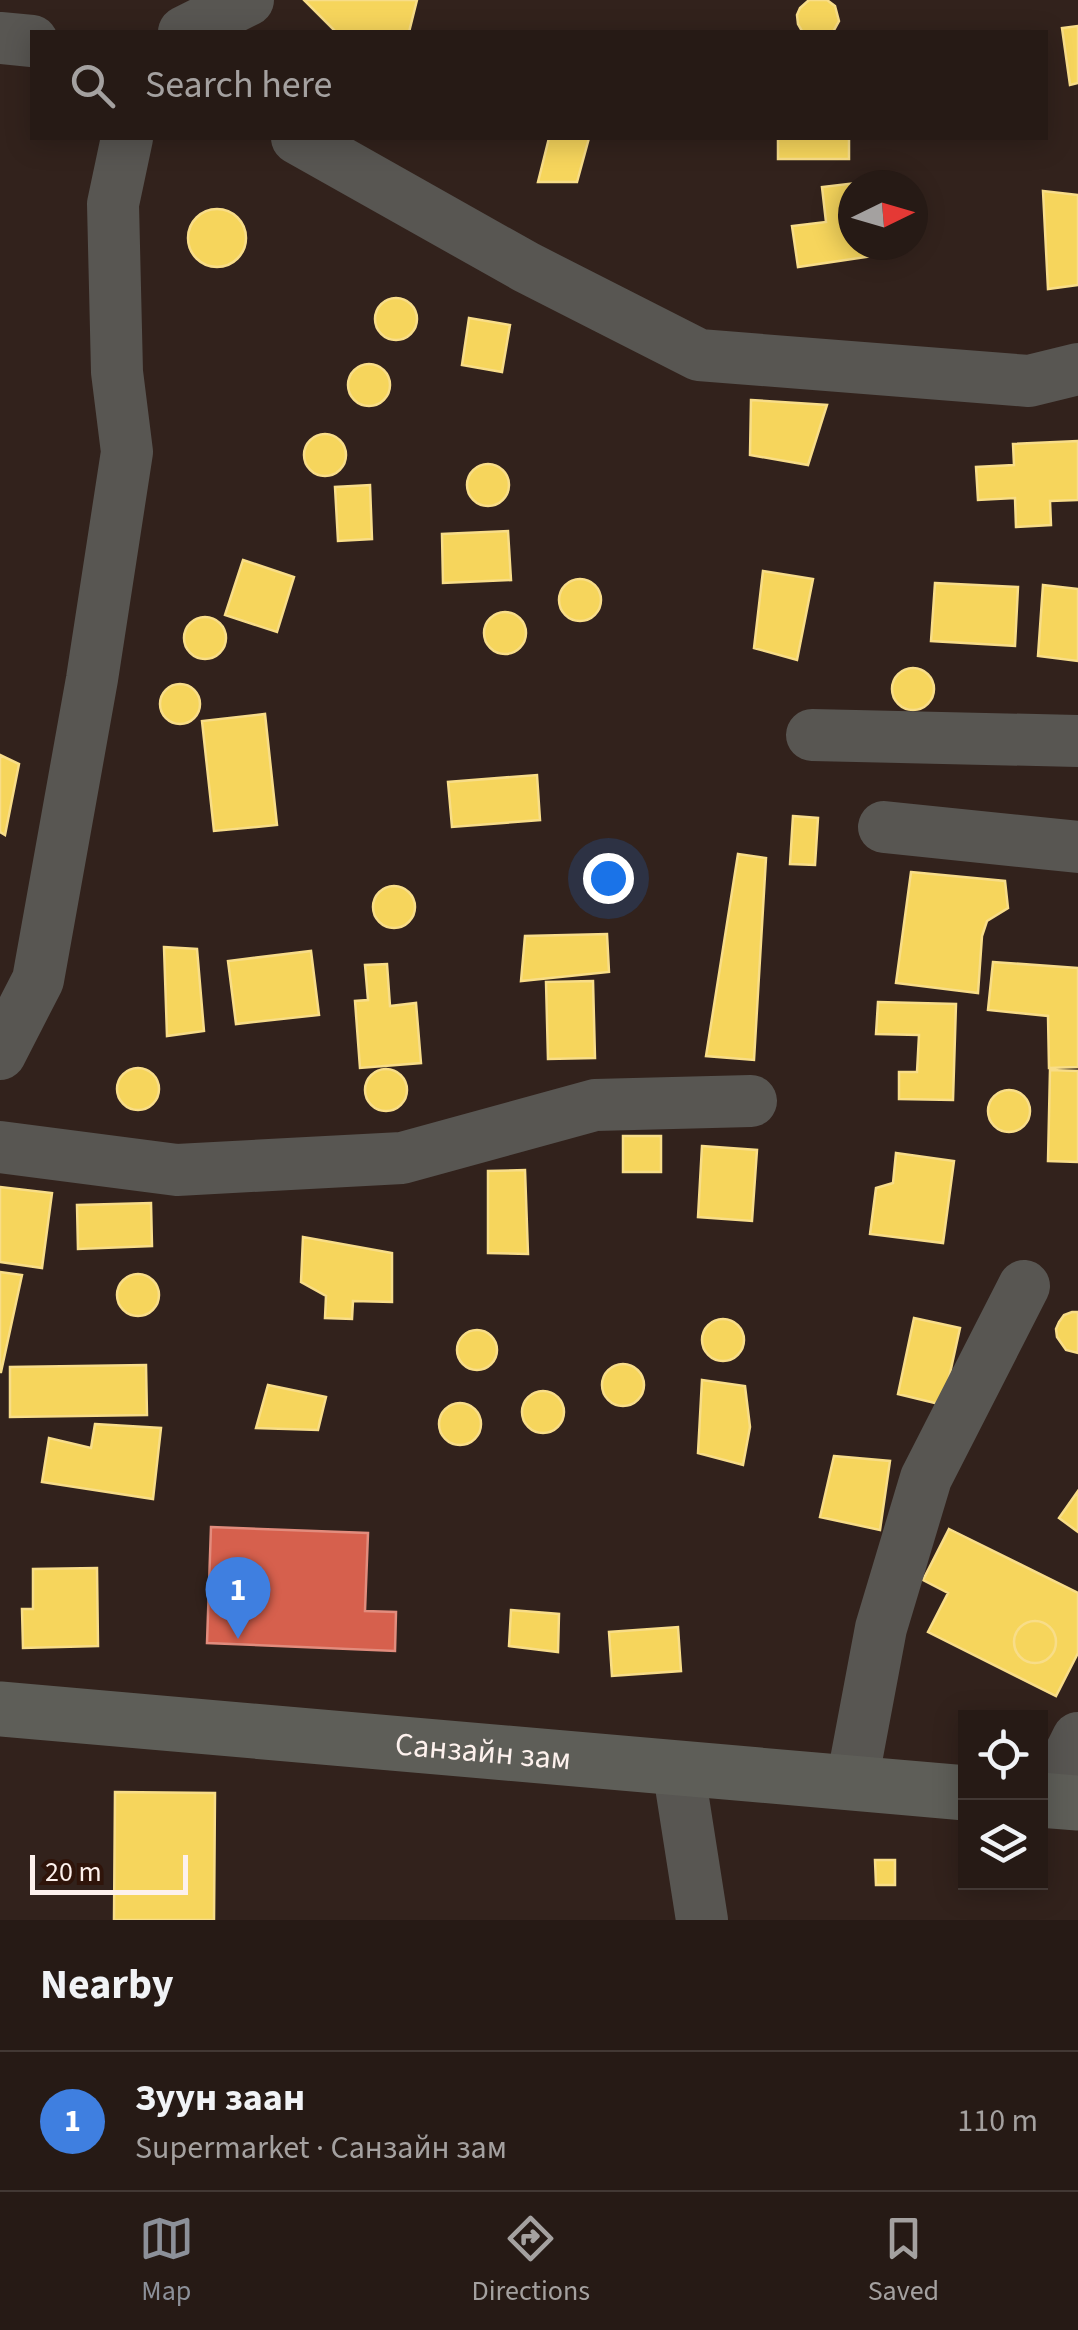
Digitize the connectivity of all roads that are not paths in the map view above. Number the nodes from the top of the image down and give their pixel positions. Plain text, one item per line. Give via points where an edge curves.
1 (248, 0) edge
2 (188, 30) edge
3 (0, 38) edge
4 (30, 41) edge
5 (127, 140) edge
6 (301, 140) edge
7 (1078, 370) edge
8 (812, 735) dead end
9 (1078, 741) edge
10 (884, 827) dead end
11 (1078, 847) edge
12 (0, 1054) edge
13 (752, 1101) dead end
14 (0, 1147) edge
15 (1024, 1286) dead end
16 (0, 1709) edge
17 (1078, 1738) edge
18 (678, 1767) junction
19 (852, 1782) junction
20 (958, 1792) edge
21 (1055, 1801) edge
22 (702, 1920) edge

1 - 2 street
3 - 4 street
5 - 12 street via 113,204 117,372 127,452 38,980
6 - 7 street via 698,355 1029,381
8 - 9 street
10 - 11 street
13 - 14 street via 595,1105 402,1158 177,1170
15 - 19 street via 926,1478 881,1628
16 - 18 main road, Санзайн зам
17 - 21 street
18 - 19 main road, Санзайн зам
18 - 22 street
19 - 20 main road, Санзайн зам

